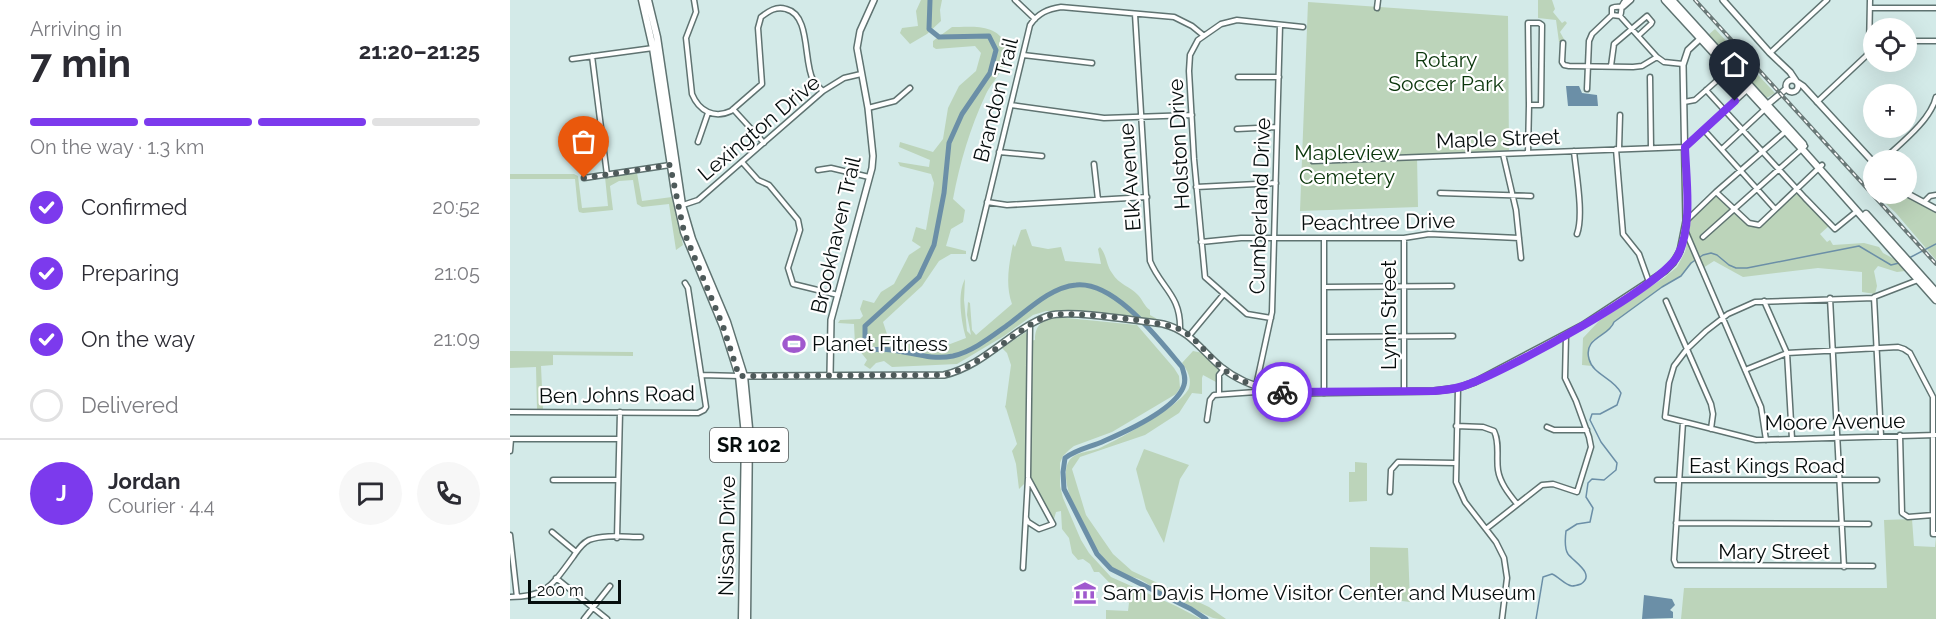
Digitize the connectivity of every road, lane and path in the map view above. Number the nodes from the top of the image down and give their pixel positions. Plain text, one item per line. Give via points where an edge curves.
1 (642, 0) edge
2 (648, 0) edge
3 (694, 0) edge
4 (874, 0) edge
5 (1015, 0) edge
6 (1378, 0) edge
7 (1626, 0) edge
8 (1631, 0) edge
9 (1665, 0) edge
10 (1672, 0) edge
11 (1724, 0) edge
12 (1827, 0) edge
13 (1870, 0) edge
14 (1620, 7) junction
15 (1377, 8) dead end
16 (1870, 8) junction
17 (1936, 8) edge
18 (1135, 14) junction
19 (1612, 15) junction
20 (1620, 16) junction
21 (1871, 18) edge
22 (1035, 19) junction
23 (1280, 25) junction
24 (1303, 27) dead end
25 (1631, 29) junction
26 (1203, 35) junction
27 (1638, 36) junction
28 (1702, 37) junction
29 (1917, 41) edge
30 (1936, 41) edge
31 (1563, 43) dead end
32 (653, 48) junction
33 (1770, 54) junction
34 (1023, 55) junction
35 (592, 56) junction
36 (1657, 57) junction
37 (572, 59) dead end
38 (1863, 59) edge
39 (1092, 63) dead end
40 (1683, 64) junction
41 (1588, 66) junction
42 (1611, 66) junction
43 (1731, 68) junction
44 (1787, 70) junction
45 (861, 74) junction
46 (1238, 77) dead end
47 (1279, 77) junction
48 (1650, 77) dead end
49 (1796, 82) junction
50 (1787, 86) junction
51 (910, 88) dead end
52 (1749, 88) junction
53 (1587, 89) dead end
54 (1706, 90) junction
55 (1797, 90) junction
56 (823, 91) junction
57 (1807, 93) junction
58 (1936, 97) edge
59 (1684, 102) junction
60 (1817, 102) junction
61 (1011, 105) junction
62 (1529, 105) junction
63 (1767, 106) junction
64 (868, 108) junction
65 (733, 109) junction
66 (1725, 110) junction
67 (708, 113) junction
68 (1192, 115) junction
69 (1620, 115) dead end
70 (1141, 117) junction
71 (1277, 127) junction
72 (1237, 129) dead end
73 (1704, 130) junction
74 (1744, 130) junction
75 (1788, 130) junction
76 (698, 142) dead end
77 (764, 143) junction
78 (1685, 147) junction
79 (1651, 148) junction
80 (1804, 148) junction
81 (1618, 149) junction
82 (1722, 149) junction
83 (1893, 150) edge
84 (1574, 151) junction
85 (1762, 151) junction
86 (1863, 151) edge
87 (999, 152) junction
88 (1528, 153) junction
89 (1503, 154) junction
90 (1042, 156) dead end
91 (1312, 161) dead end
92 (742, 162) junction
93 (1094, 164) dead end
94 (670, 165) junction
95 (1821, 167) junction
96 (818, 170) dead end
97 (1740, 171) junction
98 (1779, 171) junction
99 (607, 175) junction
100 (870, 177) junction
101 (584, 178) dead end
102 (1276, 183) junction
103 (1196, 187) junction
104 (1758, 190) junction
105 (1797, 190) junction
106 (1716, 192) junction
107 (1440, 193) dead end
108 (1513, 195) junction
109 (1936, 195) edge
110 (1147, 196) junction
111 (1532, 196) dead end
112 (1917, 199) edge
113 (1098, 200) junction
114 (987, 202) junction
115 (1923, 202) junction
116 (680, 206) junction
117 (1736, 209) junction
118 (1775, 209) junction
119 (1936, 209) edge
120 (1857, 211) junction
121 (1686, 221) junction
122 (1685, 230) junction
123 (1577, 234) dead end
124 (1703, 237) dead end
125 (1275, 238) junction
126 (1324, 238) junction
127 (1404, 238) junction
128 (1519, 238) junction
129 (1201, 242) junction
130 (1901, 256) junction
131 (974, 258) dead end
132 (1521, 258) dead end
133 (1909, 266) junction
134 (1919, 280) junction
135 (1649, 282) junction
136 (685, 283) dead end
137 (1452, 286) dead end
138 (1324, 287) junction
139 (1404, 287) junction
140 (1936, 292) edge
141 (838, 295) junction
142 (1224, 295) junction
143 (1874, 297) junction
144 (1830, 298) junction
145 (1936, 300) edge
146 (1666, 301) dead end
147 (1764, 302) junction
148 (1271, 318) junction
149 (1722, 318) junction
150 (1030, 325) junction
151 (1180, 329) junction
152 (1566, 335) junction
153 (1189, 336) junction
154 (1405, 336) junction
155 (1453, 336) dead end
156 (1324, 337) junction
157 (1687, 349) junction
158 (1876, 349) junction
159 (1833, 351) junction
160 (1787, 353) junction
161 (1224, 369) junction
162 (1745, 370) junction
163 (701, 375) junction
164 (830, 375) junction
165 (742, 376) junction
166 (1259, 387) junction
167 (1458, 388) junction
168 (1404, 391) junction
169 (1219, 393) junction
170 (1324, 393) junction
171 (1935, 395) edge
172 (510, 412) edge
173 (620, 412) junction
174 (1207, 420) dead end
175 (1683, 422) junction
176 (1456, 426) junction
177 (1547, 427) dead end
178 (1710, 429) junction
179 (1587, 430) junction
180 (1900, 435) junction
181 (1935, 435) edge
182 (1881, 436) junction
183 (1837, 437) junction
184 (511, 439) edge
185 (620, 439) junction
186 (1792, 439) junction
187 (1766, 440) junction
188 (510, 451) edge
189 (1455, 463) junction
190 (1028, 478) junction
191 (553, 480) dead end
192 (618, 480) junction
193 (1657, 480) dead end
194 (1877, 480) dead end
195 (1679, 481) junction
196 (1840, 481) junction
197 (1934, 485) edge
198 (1390, 492) dead end
199 (1517, 504) junction
200 (1933, 515) junction
201 (1026, 518) junction
202 (1676, 523) junction
203 (1869, 524) dead end
204 (1842, 525) junction
205 (1486, 529) junction
206 (552, 532) dead end
207 (1935, 534) edge
208 (510, 535) edge
209 (641, 537) dead end
210 (617, 538) junction
211 (576, 552) junction
212 (1873, 566) dead end
213 (1844, 567) junction
214 (1023, 568) dead end
215 (556, 578) junction
216 (610, 586) dead end
217 (510, 597) edge
218 (518, 597) junction
219 (593, 607) junction
220 (584, 619) edge
221 (607, 619) edge
222 (742, 619) edge
223 (747, 619) edge
224 (1502, 619) edge

1 - 32 main road, Nissan Drive / SR 102
2 - 116 main road, Nissan Drive / SR 102 via 657,37
3 - 67 street via 696,12 686,38 692,94
4 - 45 street, Brookhaven Trail via 857,48
5 - 22 street
6 - 15 street
7 - 14 street
8 - 14 street
9 - 28 main road
10 - 28 main road
11 - 33 street
12 - 33 street
13 - 16 street
14 - 19 street via 1612,8
14 - 20 street
16 - 17 street
16 - 21 street
18 - 22 street, Brandon Trail via 1061,7 1047,9
18 - 26 street, Brandon Trail via 1174,17
18 - 70 street, Elk Avenue
19 - 20 street
19 - 41 street via 1592,34
20 - 25 street
22 - 34 street, Brandon Trail
23 - 24 street
23 - 26 street via 1237,20
23 - 47 street, Cumberland Drive
25 - 27 street
25 - 27 street via 1645,16 1652,21
25 - 42 street via 1612,47
26 - 68 street, Holston Drive via 1190,55
27 - 36 street
28 - 40 street via 1688,50
28 - 43 main road
29 - 30 street
31 - 41 street via 1564,65
32 - 35 street
32 - 94 main road, Nissan Drive / SR 102
33 - 44 street
34 - 39 street
34 - 61 street, Brandon Trail
35 - 37 street
35 - 99 street
36 - 40 street via 1664,62
36 - 42 street via 1641,66
38 - 60 street
40 - 59 street
41 - 42 street
41 - 53 street
43 - 52 main road
43 - 54 street
44 - 49 street
44 - 50 street
45 - 56 street, Lexington Drive via 844,78
45 - 64 street, Brookhaven Trail
46 - 47 street
47 - 71 street, Cumberland Drive
48 - 79 street
49 - 50 street via 1791,80
49 - 55 street
49 - 57 street
50 - 55 street via 1790,92
50 - 63 street
51 - 64 street via 895,101
52 - 63 main road
52 - 66 street
54 - 59 street via 1695,100
54 - 66 street
55 - 57 street
56 - 65 street via 814,81 802,24 790,10 777,8 761,17 758,28 762,84
56 - 77 street, Lexington Drive
57 - 60 street
58 - 83 street via 1931,111
59 - 78 street
60 - 86 street
61 - 70 street via 1104,118
61 - 87 street, Brandon Trail
62 - 62 street via 1528,23 1539,23 1541,105
62 - 88 street
63 - 74 street
63 - 75 main road
64 - 100 street, Brookhaven Trail via 873,156
65 - 67 street via 725,114
65 - 77 street
66 - 73 street
66 - 74 street
67 - 76 street
68 - 70 street
68 - 103 street, Holston Drive
69 - 81 street
70 - 110 street, Elk Avenue
71 - 72 street
71 - 102 street, Cumberland Drive
73 - 78 street
73 - 82 street
74 - 82 street
74 - 85 street
75 - 80 main road
75 - 85 street
77 - 92 street, Lexington Drive
78 - 79 street, Maple Street
78 - 121 street
79 - 81 street, Maple Street
80 - 95 main road
80 - 98 street
81 - 84 street, Maple Street
81 - 135 street via 1623,234 1639,254
82 - 97 street
84 - 88 street, Maple Street
84 - 123 street via 1580,219
85 - 97 street
85 - 98 street
87 - 90 street
87 - 114 street, Brandon Trail
88 - 89 street, Maple Street
89 - 91 street, Maple Street
89 - 108 street
92 - 116 street, Lexington Drive via 698,200
92 - 141 street via 758,180 769,185 798,220 800,230 788,268 793,284
93 - 113 street
94 - 99 street
94 - 116 main road, Nissan Drive / SR 102
95 - 105 street
95 - 120 main road
95 - 130 main road
96 - 100 street via 831,168
97 - 104 street
97 - 106 street
98 - 104 street
98 - 105 street
99 - 101 street
100 - 141 street, Brookhaven Trail
102 - 103 street
102 - 125 street, Cumberland Drive
103 - 129 street, Holston Drive
104 - 117 street
104 - 118 street
105 - 118 street
105 - 120 street via 1835,229
106 - 117 street
106 - 121 street
107 - 108 street
108 - 111 street
108 - 128 street
109 - 115 street
110 - 113 street
110 - 151 street, Elk Avenue via 1150,261 1173,297
112 - 115 street
113 - 114 street via 1002,205
114 - 131 street, Brandon Trail
115 - 119 street
116 - 165 main road, Nissan Drive / SR 102 via 727,322
117 - 118 street via 1754,225 1764,222
117 - 124 street
120 - 130 main road
121 - 122 street
122 - 135 street via 1673,263
122 - 149 street
125 - 126 street, Peachtree Drive
125 - 129 street, Peachtree Drive
125 - 148 street, Cumberland Drive
126 - 127 street, Peachtree Drive
126 - 138 street
127 - 128 street, Peachtree Drive via 1429,234
127 - 139 street, Lynn Street
128 - 132 street
129 - 142 street, Holston Drive via 1205,277
130 - 133 main road
133 - 134 main road
133 - 140 main road
134 - 143 street
134 - 145 main road
135 - 152 street
136 - 163 street, Ben Johns Road
137 - 139 street
138 - 139 street
138 - 156 street
139 - 154 street, Lynn Street
141 - 164 street, Brookhaven Trail via 831,320
142 - 148 street, Holston Drive via 1250,315
142 - 153 street
143 - 144 street
143 - 158 street
144 - 147 street
144 - 159 street
146 - 157 street
147 - 149 street via 1745,305
147 - 160 street
148 - 166 street, Cumberland Drive
149 - 157 street
149 - 162 street
150 - 151 street via 1048,316 1065,314 1158,323
150 - 164 street via 954,373
150 - 190 street
151 - 153 street
152 - 167 street
152 - 179 street via 1565,378
153 - 161 street
154 - 155 street
154 - 156 street
154 - 168 street, Lynn Street
156 - 170 street
157 - 175 street, Moore Avenue via 1671,371 1665,417
157 - 178 street via 1711,404
158 - 159 street
158 - 171 street via 1900,347 1908,351
158 - 182 street
159 - 160 street
159 - 183 street
160 - 162 street
160 - 186 street
161 - 166 street
161 - 169 street via 1219,375
162 - 187 street via 1763,412
163 - 165 street
163 - 173 street, Ben Johns Road via 706,407 701,412
164 - 165 street
165 - 222 main road, Nissan Drive / SR 102
165 - 223 main road, Nissan Drive / SR 102 via 748,397 750,440
166 - 169 street via 1256,392
166 - 170 street via 1289,393
167 - 168 street
167 - 176 street
168 - 170 street
169 - 174 street via 1210,400
171 - 181 street
172 - 173 street, Ben Johns Road
173 - 185 street
175 - 178 street, Moore Avenue
175 - 195 street
176 - 189 street
176 - 199 street via 1483,426 1494,431 1500,479
177 - 179 street
178 - 187 street, Moore Avenue
179 - 199 street via 1590,452 1577,492 1546,484
180 - 181 street, Moore Avenue
180 - 182 street, Moore Avenue
180 - 200 street via 1902,513 1908,517
181 - 197 street
182 - 183 street, Moore Avenue
183 - 186 street, Moore Avenue
183 - 196 street
184 - 185 street
184 - 188 street
185 - 192 street
186 - 187 street, Moore Avenue
189 - 198 street via 1398,462 1391,470
189 - 205 street via 1459,492
190 - 201 street
190 - 201 street via 1053,524 1040,529
191 - 192 street
192 - 210 street
193 - 195 street, East Kings Road
194 - 196 street, East Kings Road
195 - 196 street, East Kings Road
195 - 202 street
196 - 204 street
197 - 200 street
199 - 205 street
200 - 207 street
201 - 214 street
202 - 204 street
202 - 213 street, Mary Street via 1676,565
203 - 204 street
204 - 213 street
205 - 224 street via 1501,550 1507,569
206 - 211 street
208 - 218 street
209 - 210 street
210 - 211 street via 589,540
211 - 215 street
212 - 213 street, Mary Street
215 - 218 street via 545,592
215 - 219 street
216 - 219 street
217 - 218 street
219 - 220 street
219 - 221 street

